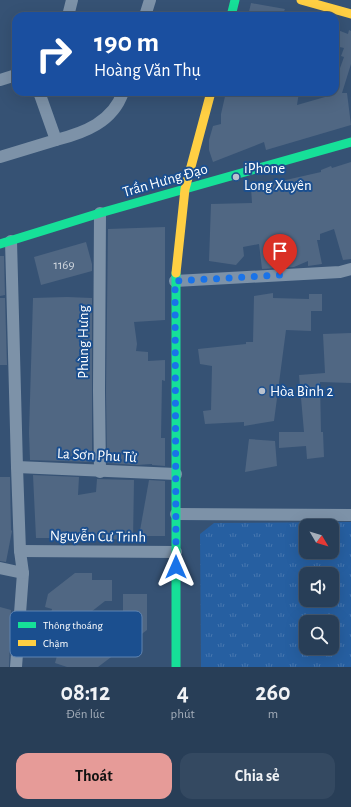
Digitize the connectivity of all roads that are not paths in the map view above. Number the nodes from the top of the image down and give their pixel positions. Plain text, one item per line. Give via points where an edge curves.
1 (72, 0) edge
2 (150, 0) edge
3 (235, 0) edge
4 (302, 0) edge
5 (69, 12) edge
6 (146, 12) edge
7 (232, 12) edge
8 (351, 14) edge
9 (12, 76) edge
10 (0, 80) edge
11 (40, 96) edge
12 (121, 96) edge
13 (210, 96) edge
14 (56, 140) junction
15 (351, 141) edge
16 (0, 157) edge
17 (185, 189) junction
18 (100, 213) junction
19 (5, 242) edge
20 (351, 269) edge
21 (175, 281) junction
22 (17, 467) junction
23 (100, 472) junction
24 (176, 474) junction
25 (176, 514) junction
26 (351, 515) edge
27 (20, 551) junction
28 (176, 552) junction
29 (0, 568) edge
30 (23, 574) junction
31 (20, 611) edge
32 (17, 657) edge
33 (16, 667) edge
34 (176, 667) edge

1 - 5 street
2 - 6 street
3 - 7 main road
4 - 8 main road
9 - 10 street
11 - 14 street
12 - 14 street via 118,104 100,123 78,134
13 - 17 main road
14 - 16 street
15 - 17 main road, Trần Hưng Đạo
17 - 18 main road, Trần Hưng Đạo
17 - 21 main road
18 - 19 main road, Trần Hưng Đạo
18 - 23 street, Phùng Hưng
19 - 22 street
20 - 21 street via 340,272
21 - 24 main road
22 - 23 street, La Sơn Phu Tử
22 - 27 street
23 - 24 street, La Sơn Phu Tử
24 - 25 main road
25 - 26 street
25 - 28 main road
27 - 28 street, Nguyễn Cư Trinh
27 - 30 street
28 - 34 main road
29 - 30 street
30 - 31 street
32 - 33 street

